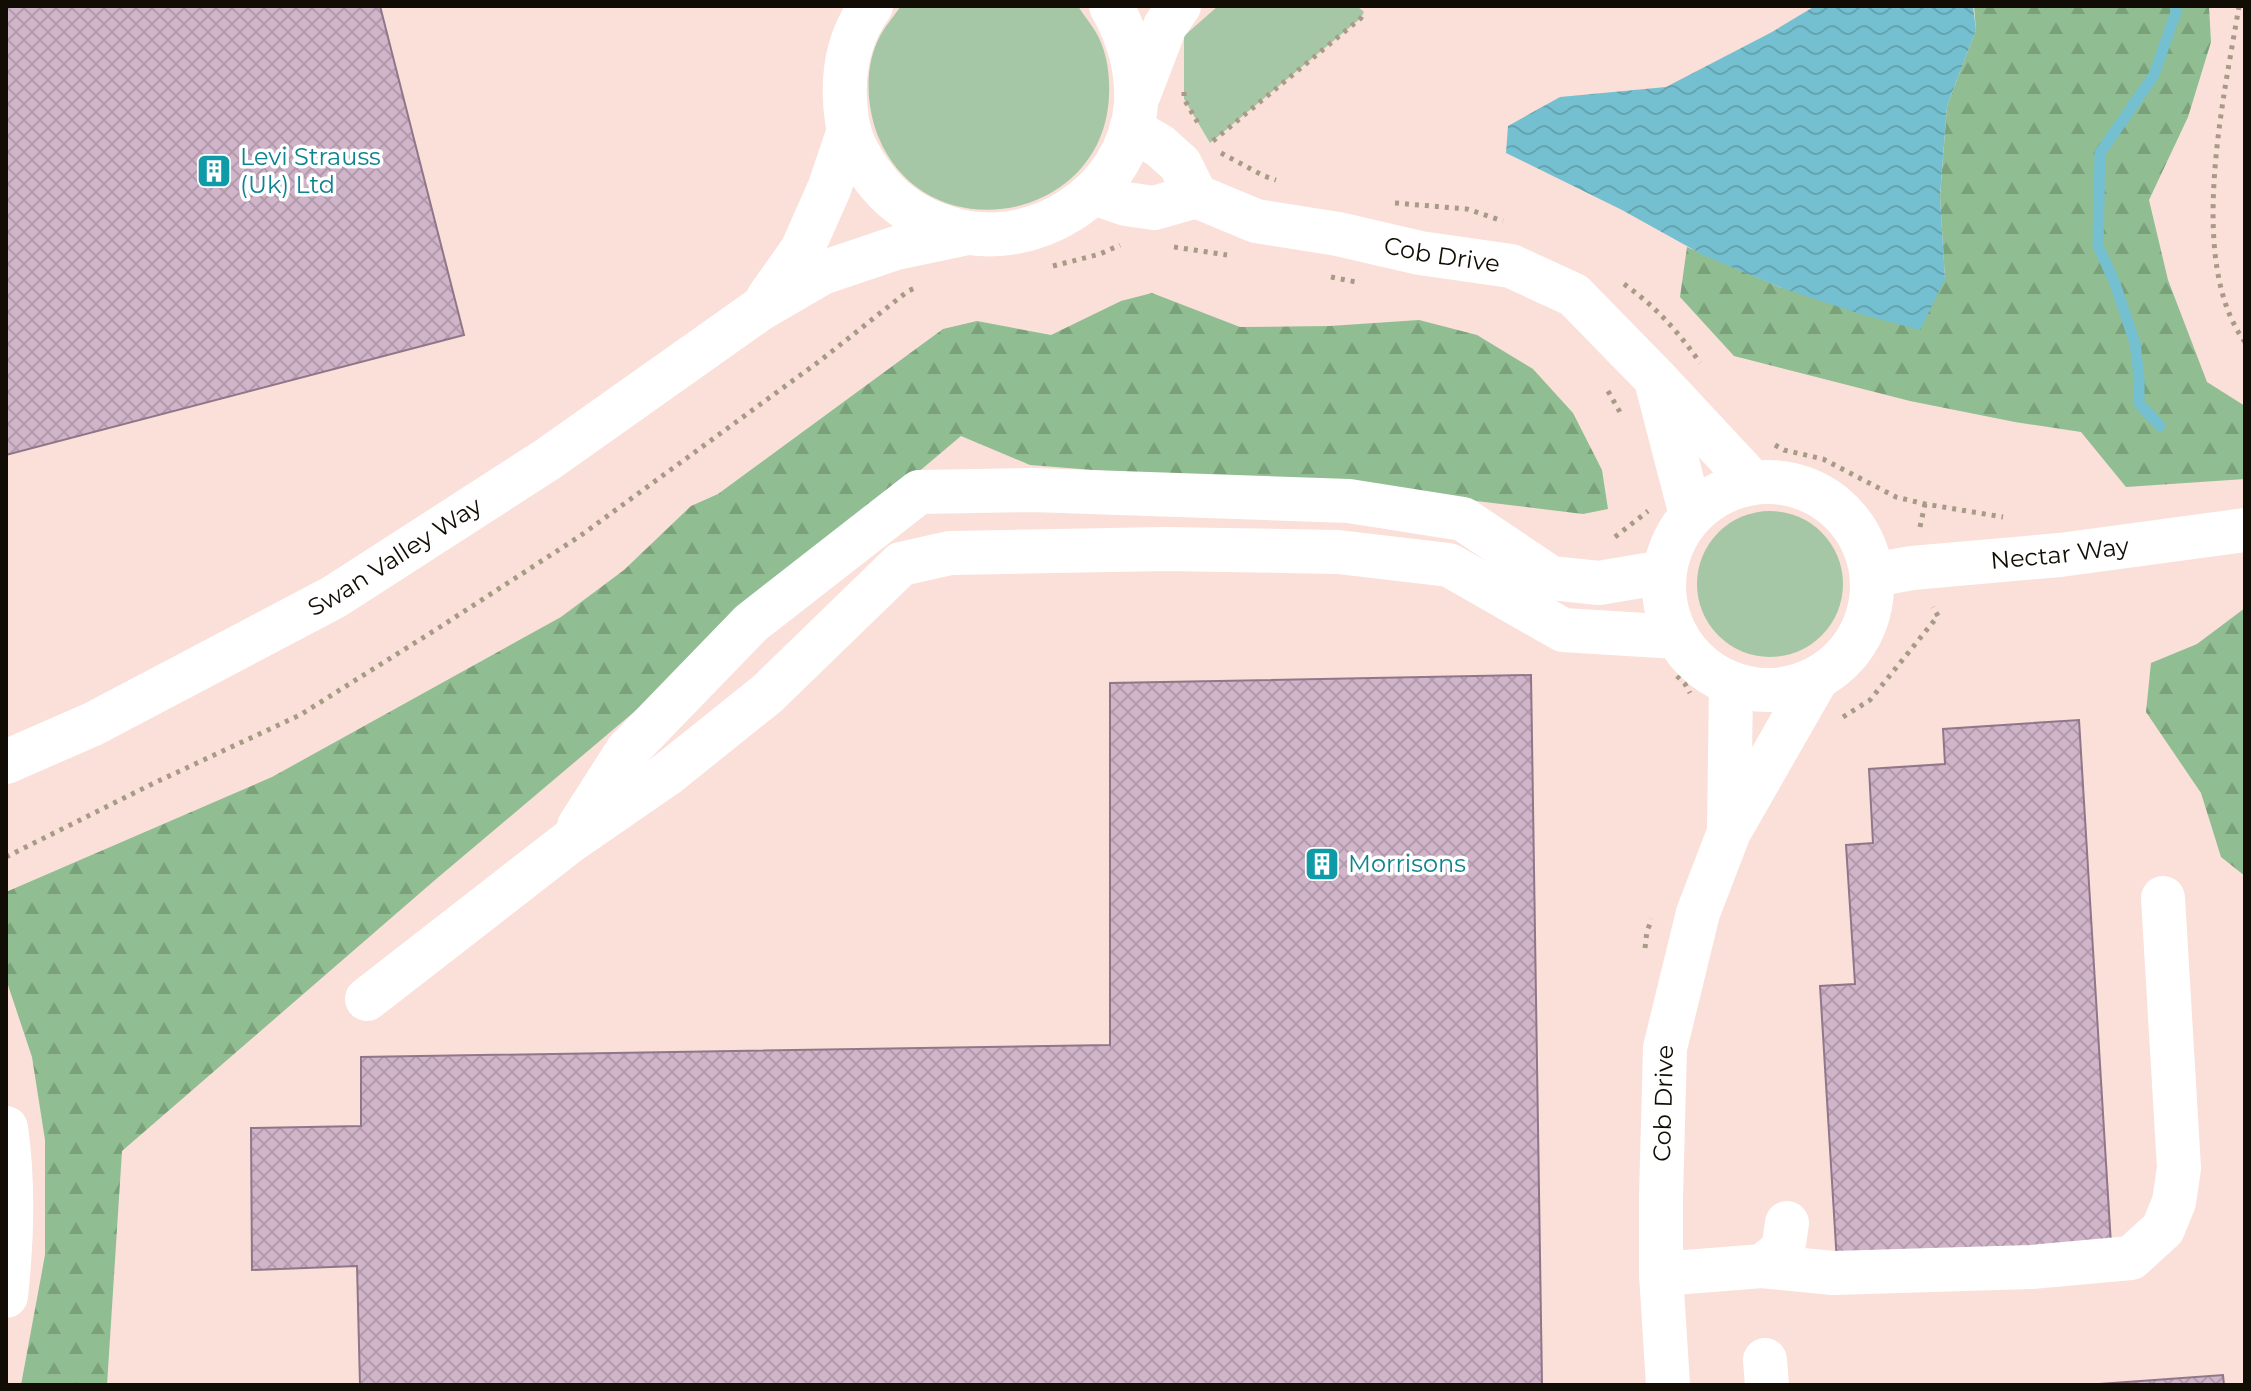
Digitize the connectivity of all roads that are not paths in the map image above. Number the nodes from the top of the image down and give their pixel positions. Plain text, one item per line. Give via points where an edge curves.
1 (844, 6) edge
2 (871, 6) edge
3 (1111, 6) edge
4 (1179, 6) edge
5 (847, 59) junction
6 (1134, 116) junction
7 (849, 130) junction
8 (1094, 193) junction
9 (1196, 196) junction
10 (963, 234) junction
11 (760, 309) junction
12 (1655, 378) junction
13 (1752, 482) junction
14 (1691, 515) junction
15 (2244, 530) edge
16 (1664, 572) junction
17 (1873, 575) junction
18 (1677, 637) junction
19 (1816, 680) junction
20 (1731, 685) junction
21 (6, 762) edge
22 (1729, 832) junction
23 (569, 842) junction
24 (2163, 898) dead end
25 (367, 999) dead end
26 (6, 1128) edge
27 (1787, 1223) dead end
28 (1762, 1266) junction
29 (1661, 1274) junction
30 (6, 1296) edge
31 (1668, 1385) edge

1 - 5 street
2 - 5 street
3 - 6 street via 1132,53
4 - 6 street via 1165,26
5 - 7 street via 843,94
6 - 8 street via 1116,163
6 - 9 street via 1180,164
7 - 10 street via 865,167 891,198 925,221
7 - 11 street, Swan Valley Way via 802,250
8 - 9 street via 1154,208
8 - 10 street via 1037,228 1004,235
9 - 12 street, Cob Drive via 1256,221 1511,266 1574,295
10 - 11 street, Swan Valley Way via 896,248 822,273
11 - 21 street, Swan Valley Way via 548,459 334,597 93,724
12 - 13 street, Cob Drive
12 - 14 street, Cob Drive
13 - 14 street via 1718,493
13 - 17 street via 1786,482 1818,493 1845,514 1864,542
14 - 16 street
15 - 17 street, Nectar Way
16 - 18 street via 1665,603
16 - 23 street via 1599,583 1551,578 1463,519 1349,501 1033,490 919,492 751,623 627,751
17 - 19 street via 1872,607 1860,636 1842,662
18 - 20 street via 1699,666
18 - 23 street via 1563,630 1449,565 1322,552 950,553 901,564 767,694 666,775
19 - 20 street via 1759,691
19 - 22 street, Cob Drive
20 - 22 street, Cob Drive
22 - 29 street, Cob Drive via 1698,913 1665,1048
23 - 25 street
24 - 28 street via 2179,1168 2163,1229 2131,1258 1833,1273
26 - 30 street via 11,1248
27 - 28 street via 1783,1250
28 - 29 street
29 - 31 street, Cob Drive

